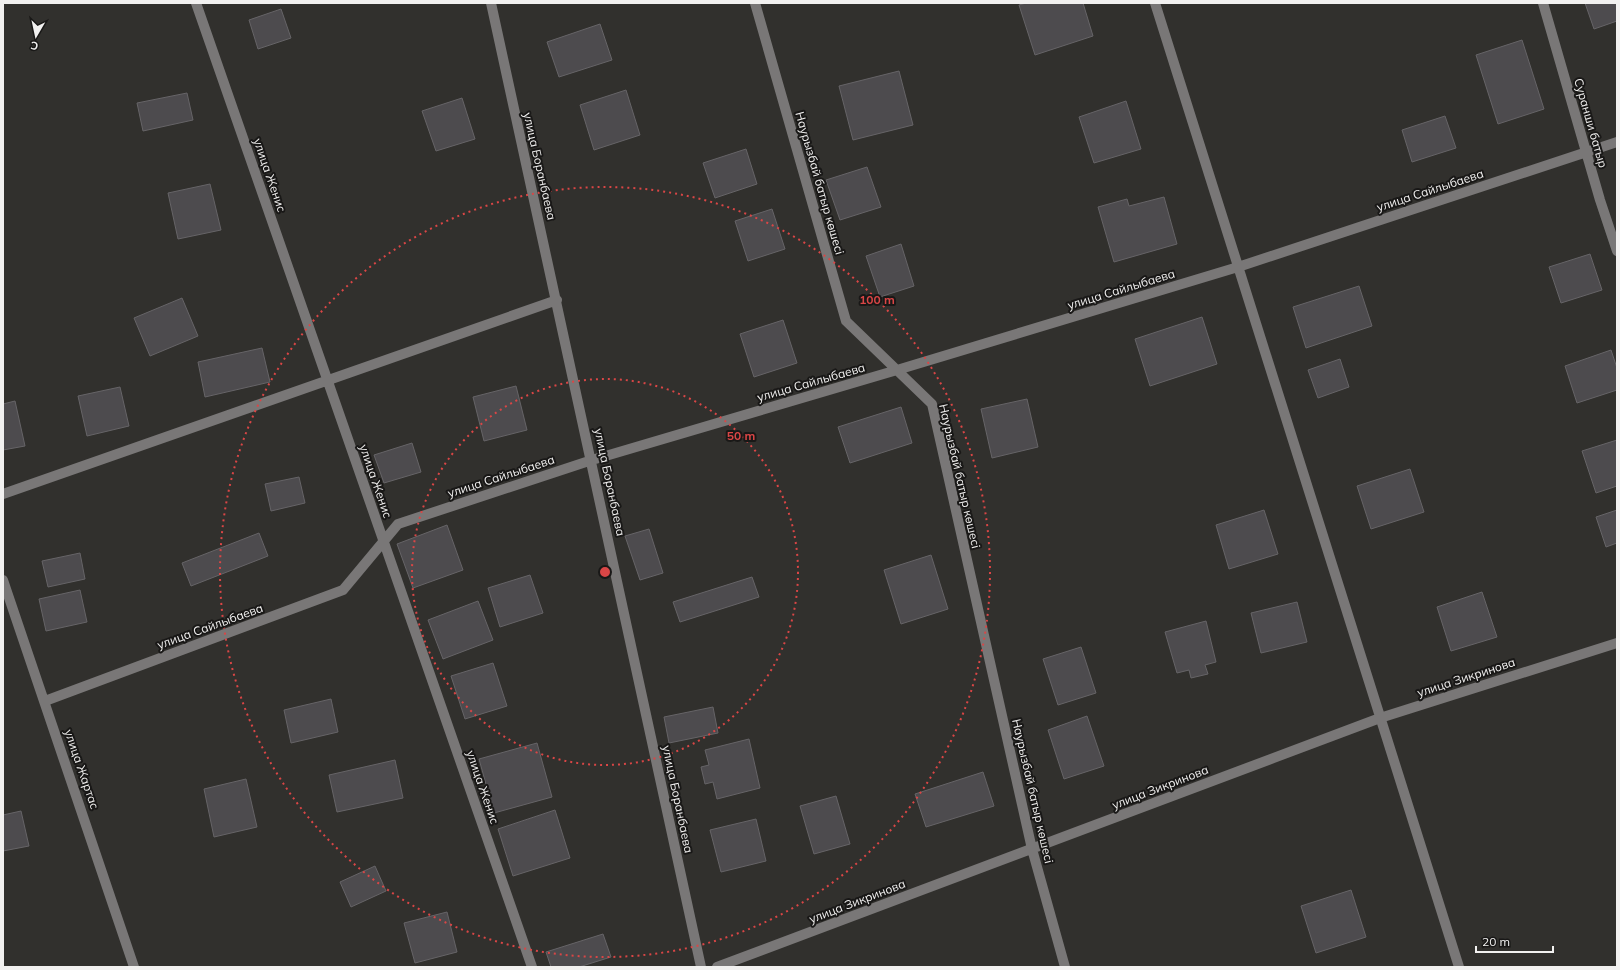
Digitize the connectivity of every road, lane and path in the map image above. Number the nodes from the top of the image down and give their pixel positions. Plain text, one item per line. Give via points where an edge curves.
1 (196, 3) edge
2 (491, 3) edge
3 (755, 3) edge
4 (1155, 3) edge
5 (1543, 3) edge
6 (1617, 142) edge
7 (1586, 151) junction
8 (1617, 251) edge
9 (1238, 267) junction
10 (557, 300) junction
11 (897, 370) junction
12 (328, 381) junction
13 (592, 460) junction
14 (3, 494) edge
15 (383, 541) junction
16 (3, 580) edge
17 (1617, 643) edge
18 (45, 701) junction
19 (1380, 718) junction
20 (1032, 849) junction
21 (134, 967) edge
22 (532, 967) edge
23 (701, 967) edge
24 (717, 967) edge
25 (1065, 967) edge
26 (1459, 967) edge

1 - 12 street, улица Женис
2 - 10 street, улица Боранбаева
3 - 11 street, Наурызбай батыр көшесі via 846,321
4 - 9 street
5 - 7 street, Суранши батыр
6 - 7 street, улица Сайлыбаева
7 - 8 street, Суранши батыр
7 - 9 street, улица Сайлыбаева
9 - 11 street, улица Сайлыбаева
9 - 19 street
10 - 12 street
10 - 13 street, улица Боранбаева
11 - 13 street, улица Сайлыбаева
11 - 20 street, Наурызбай батыр көшесі via 932,404
12 - 14 street
12 - 15 street, улица Женис
13 - 15 street, улица Сайлыбаева via 398,524
13 - 23 street, улица Боранбаева
15 - 18 street, улица Сайлыбаева via 343,590
15 - 22 street, улица Женис
16 - 18 street, улица Жартас
17 - 19 street, улица Зикринова
18 - 21 street, улица Жартас
19 - 20 street, улица Зикринова
19 - 26 street
20 - 24 street, улица Зикринова
20 - 25 street, Наурызбай батыр көшесі

